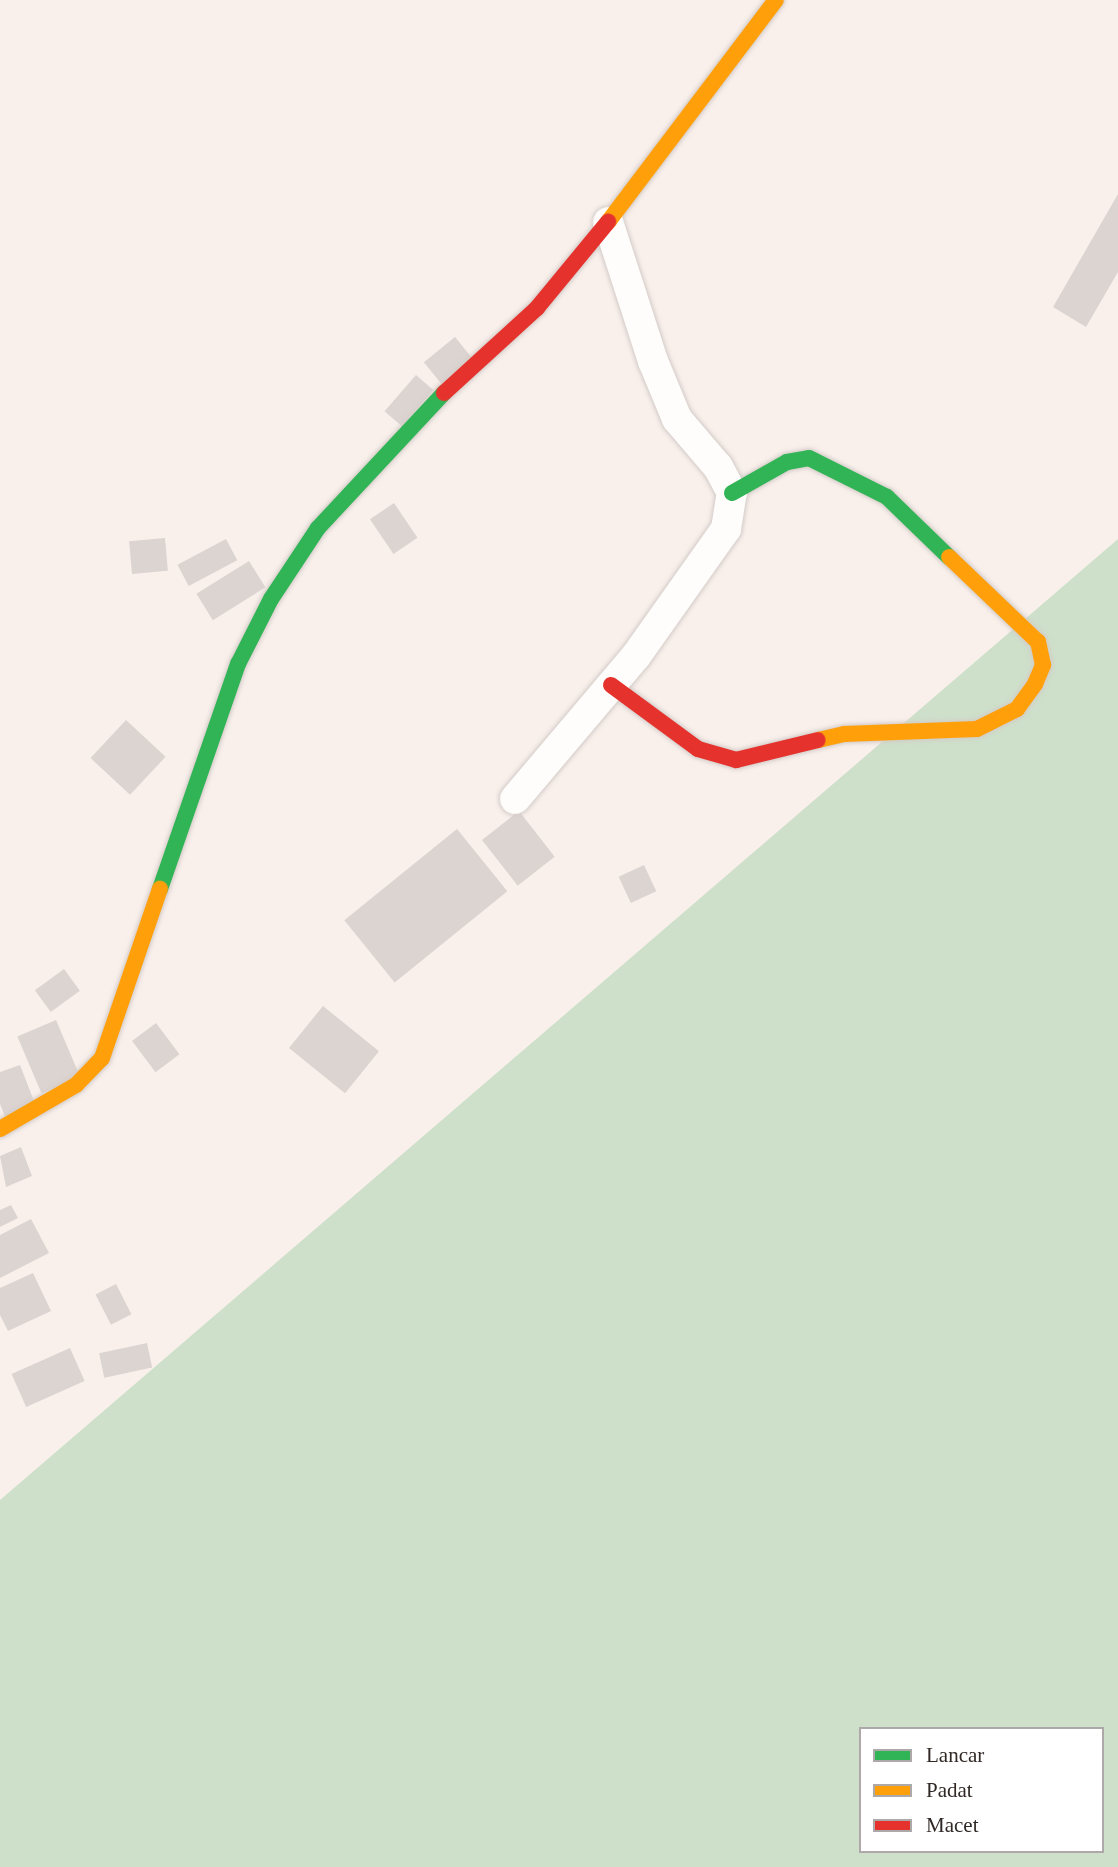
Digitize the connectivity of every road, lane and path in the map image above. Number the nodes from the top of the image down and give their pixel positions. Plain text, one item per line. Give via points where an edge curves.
1 (776, 0) edge
2 (608, 222) junction
3 (732, 493) junction
4 (611, 685) junction
5 (515, 799) dead end
6 (0, 1129) edge

1 - 2 street
2 - 3 street via 677,419 718,467
2 - 6 street via 537,307 415,420 312,538 271,599 238,664 102,1058 76,1086
3 - 4 street via 726,529
3 - 4 street via 788,462 809,458 887,497 1038,642 1043,665 1035,684 1017,709 977,729 844,734 736,760 698,749
4 - 5 street

